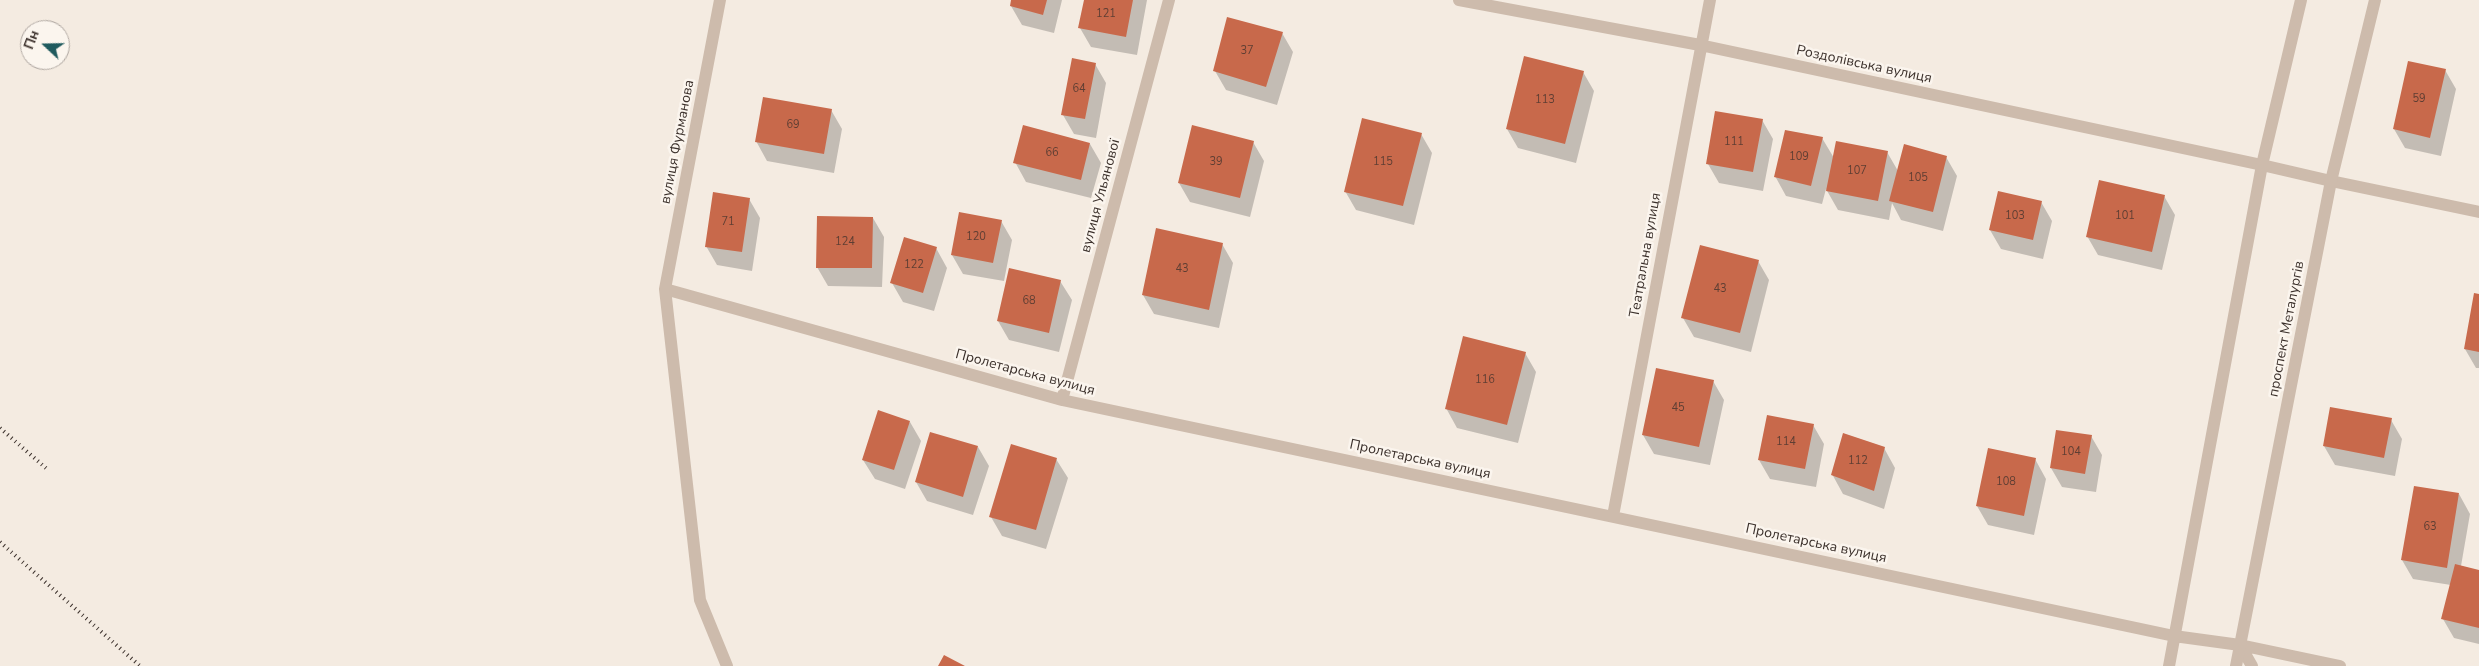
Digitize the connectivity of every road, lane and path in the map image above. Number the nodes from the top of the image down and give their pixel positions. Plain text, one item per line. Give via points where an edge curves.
1 (720, 0) edge
2 (1169, 0) edge
3 (1459, 0) edge
4 (1710, 0) edge
5 (2301, 0) edge
6 (2375, 0) edge
7 (1700, 45) junction
8 (2262, 166) junction
9 (2331, 181) junction
10 (2479, 212) edge
11 (665, 289) junction
12 (1062, 400) junction
13 (1613, 516) junction
14 (2174, 636) junction
15 (2240, 645) junction
16 (727, 666) edge
17 (2168, 666) edge
18 (2236, 666) edge
19 (2252, 666) edge
20 (2340, 666) edge

1 - 11 street, вулиця Фурманова
2 - 12 street, вулиця Ульянової
3 - 7 street, Роздолівська вулиця
4 - 7 street, Театральна вулиця
5 - 8 street
6 - 9 street, проспект Металургів
7 - 8 street, Роздолівська вулиця
7 - 13 street, Театральна вулиця
8 - 9 street, Роздолівська вулиця
8 - 14 street
9 - 10 street
9 - 15 street, проспект Металургів
11 - 12 street, Пролетарська вулиця
11 - 16 street, вулиця Фурманова via 700,600
12 - 13 street, Пролетарська вулиця
13 - 14 street, Пролетарська вулиця
14 - 15 street, Пролетарська вулиця
14 - 17 street
15 - 18 street, проспект Металургів
15 - 19 street
15 - 20 street

